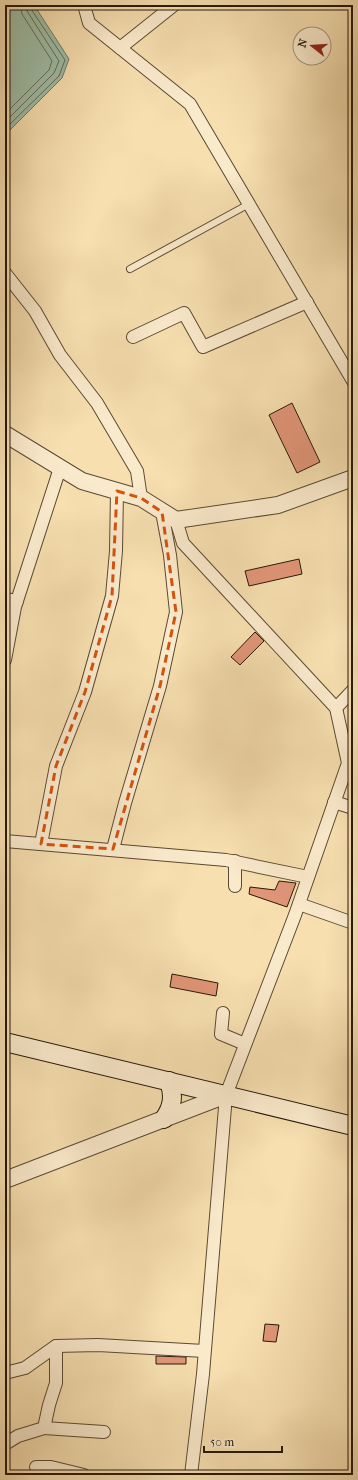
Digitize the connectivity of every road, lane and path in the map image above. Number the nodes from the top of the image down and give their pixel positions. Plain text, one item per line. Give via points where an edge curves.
1 (84, 5) edge
2 (174, 5) edge
3 (120, 48) junction
4 (249, 204) junction
5 (130, 269) dead end
6 (5, 273) edge
7 (307, 302) junction
8 (133, 336) dead end
9 (353, 381) edge
10 (5, 434) edge
11 (60, 468) junction
12 (353, 478) edge
13 (117, 491) junction
14 (141, 498) junction
15 (162, 512) junction
16 (176, 520) junction
17 (5, 599) edge
18 (17, 601) junction
19 (5, 660) edge
20 (353, 690) edge
21 (336, 708) junction
22 (334, 802) junction
23 (353, 808) edge
24 (5, 841) edge
25 (41, 844) junction
26 (113, 849) junction
27 (235, 862) junction
28 (308, 877) junction
29 (235, 886) dead end
30 (299, 904) junction
31 (353, 923) edge
32 (223, 1013) dead end
33 (5, 1042) edge
34 (245, 1044) junction
35 (169, 1081) junction
36 (226, 1094) junction
37 (164, 1119) junction
38 (353, 1126) edge
39 (5, 1180) edge
40 (56, 1346) junction
41 (204, 1351) junction
42 (5, 1373) edge
43 (44, 1428) junction
44 (104, 1432) dead end
45 (5, 1444) edge
46 (36, 1466) dead end
47 (84, 1475) edge
48 (191, 1475) edge

1 - 3 street via 89,23
2 - 3 street
3 - 4 street via 190,104
4 - 5 lane
4 - 7 street
6 - 14 street via 35,311 60,355 97,403 137,472
7 - 8 street via 203,347 184,312
7 - 9 street
10 - 11 street
11 - 13 street via 82,481
11 - 18 street
12 - 16 street via 278,505
13 - 14 street
13 - 25 street via 112,596 85,692 56,766
14 - 15 street
15 - 16 street
15 - 26 street via 176,612 160,686
16 - 21 street via 183,543
17 - 18 street
18 - 19 street
20 - 21 street
21 - 22 street via 348,763
22 - 23 street
22 - 28 street
24 - 25 street
25 - 26 street
26 - 27 street
27 - 28 street
27 - 29 street
28 - 30 street
30 - 31 street
30 - 34 street
32 - 34 street via 221,1034
33 - 35 main road
34 - 36 street
35 - 36 main road
35 - 37 main road via 173,1092 172,1104
36 - 37 street
36 - 38 main road
36 - 41 street
37 - 39 street
40 - 41 street via 98,1345
40 - 42 street via 25,1368
40 - 43 street via 56,1383
41 - 48 street
43 - 44 street
43 - 45 street via 18,1436
46 - 47 street

